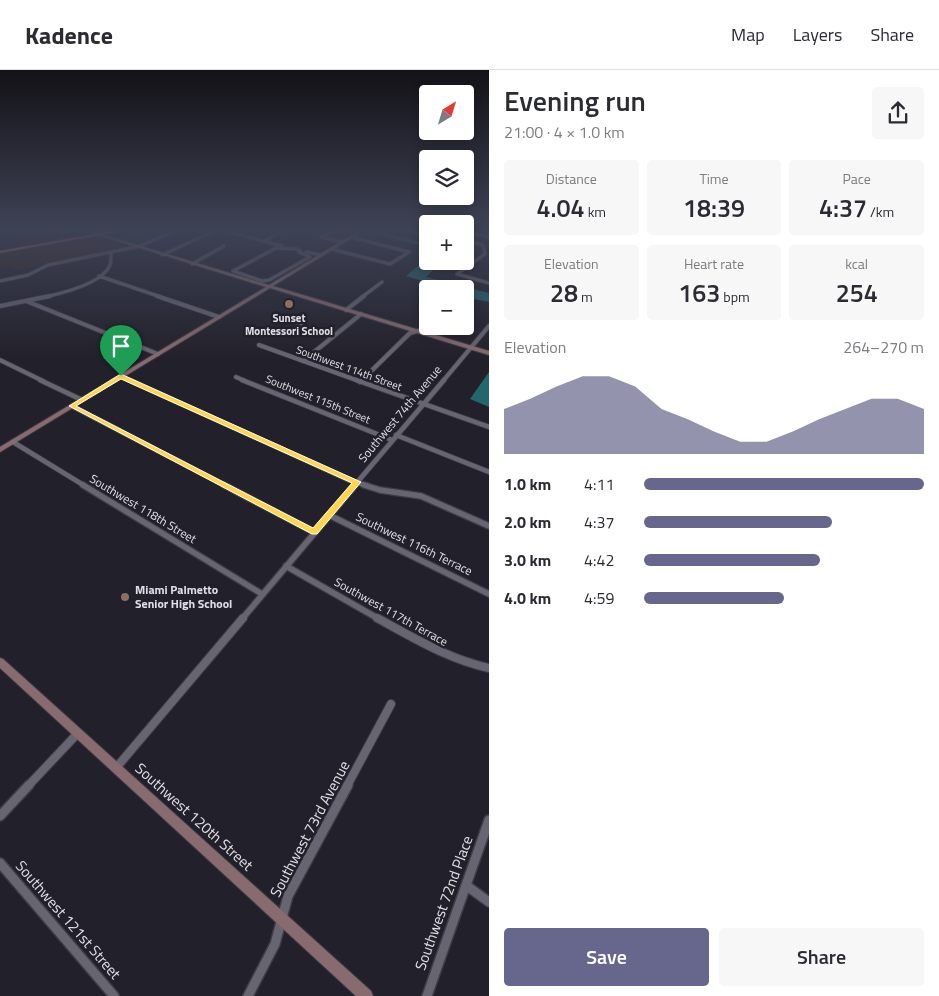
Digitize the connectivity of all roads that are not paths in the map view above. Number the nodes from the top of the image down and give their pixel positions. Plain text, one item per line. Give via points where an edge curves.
1 (32, 273) edge
2 (102, 273) edge
3 (223, 273) edge
4 (241, 273) edge
5 (280, 273) edge
6 (292, 273) edge
7 (458, 273) edge
8 (99, 276) junction
9 (0, 281) edge
10 (382, 282) dead end
11 (489, 283) edge
12 (269, 287) junction
13 (26, 301) junction
14 (0, 306) edge
15 (346, 310) junction
16 (361, 314) junction
17 (219, 317) junction
18 (298, 325) dead end
19 (489, 326) edge
20 (419, 329) edge
21 (416, 331) junction
22 (333, 337) junction
23 (259, 345) dead end
24 (471, 348) junction
25 (489, 353) edge
26 (158, 354) junction
27 (0, 360) edge
28 (303, 361) junction
29 (121, 376) junction
30 (236, 377) dead end
31 (360, 382) junction
32 (82, 400) junction
33 (423, 404) junction
34 (72, 406) junction
35 (489, 427) edge
36 (394, 438) junction
37 (13, 442) junction
38 (0, 450) edge
39 (489, 472) edge
40 (357, 482) junction
41 (329, 515) junction
42 (489, 526) edge
43 (314, 532) junction
44 (286, 566) junction
45 (262, 594) junction
46 (489, 594) edge
47 (0, 662) edge
48 (489, 668) edge
49 (391, 704) dead end
50 (78, 733) junction
51 (116, 768) junction
52 (0, 816) edge
53 (489, 820) edge
54 (0, 863) edge
55 (467, 886) junction
56 (489, 902) edge
57 (281, 918) junction
58 (114, 996) edge
59 (248, 996) edge
60 (366, 996) edge
61 (427, 996) edge

1 - 9 street
2 - 8 street
3 - 12 street
4 - 5 street via 267,281
6 - 12 street
7 - 11 street
8 - 13 street via 70,290
8 - 17 street
10 - 15 street
12 - 15 street
12 - 17 street
13 - 14 street
13 - 26 street
15 - 16 street
16 - 21 street
16 - 22 street
17 - 26 street
18 - 22 street
19 - 24 street, Southwest 74th Avenue
20 - 21 street
21 - 24 street
21 - 31 street
22 - 28 street
23 - 28 street, Southwest 114th Street
24 - 25 street
24 - 33 street, Southwest 74th Avenue
26 - 29 street
27 - 32 street
28 - 31 street, Southwest 114th Street
29 - 32 street
29 - 40 street
30 - 36 street, Southwest 115th Street
31 - 33 street, Southwest 114th Street
32 - 34 street
33 - 35 street, Southwest 114th Street
33 - 36 street, Southwest 74th Avenue
34 - 37 street
34 - 43 street
36 - 39 street, Southwest 115th Street
36 - 40 street, Southwest 74th Avenue
37 - 38 street
37 - 45 street, Southwest 118th Street
40 - 41 street, Southwest 74th Avenue
40 - 42 street via 380,490 421,496
41 - 43 street, Southwest 74th Avenue
41 - 46 street, Southwest 116th Terrace
43 - 44 street, Southwest 74th Avenue
44 - 45 street, Southwest 74th Avenue
44 - 48 street, Southwest 117th Terrace via 430,648 463,662
45 - 51 street, Southwest 74th Avenue
47 - 50 street, Southwest 120th Street
49 - 57 street, Southwest 73rd Avenue via 288,896
50 - 51 street, Southwest 120th Street
50 - 52 street
51 - 57 street, Southwest 120th Street
53 - 55 street, Southwest 72nd Place
54 - 58 street, Southwest 121st Street
55 - 56 street
55 - 61 street, Southwest 72nd Place
57 - 59 street, Southwest 73rd Avenue via 276,944
57 - 60 street, Southwest 120th Street

